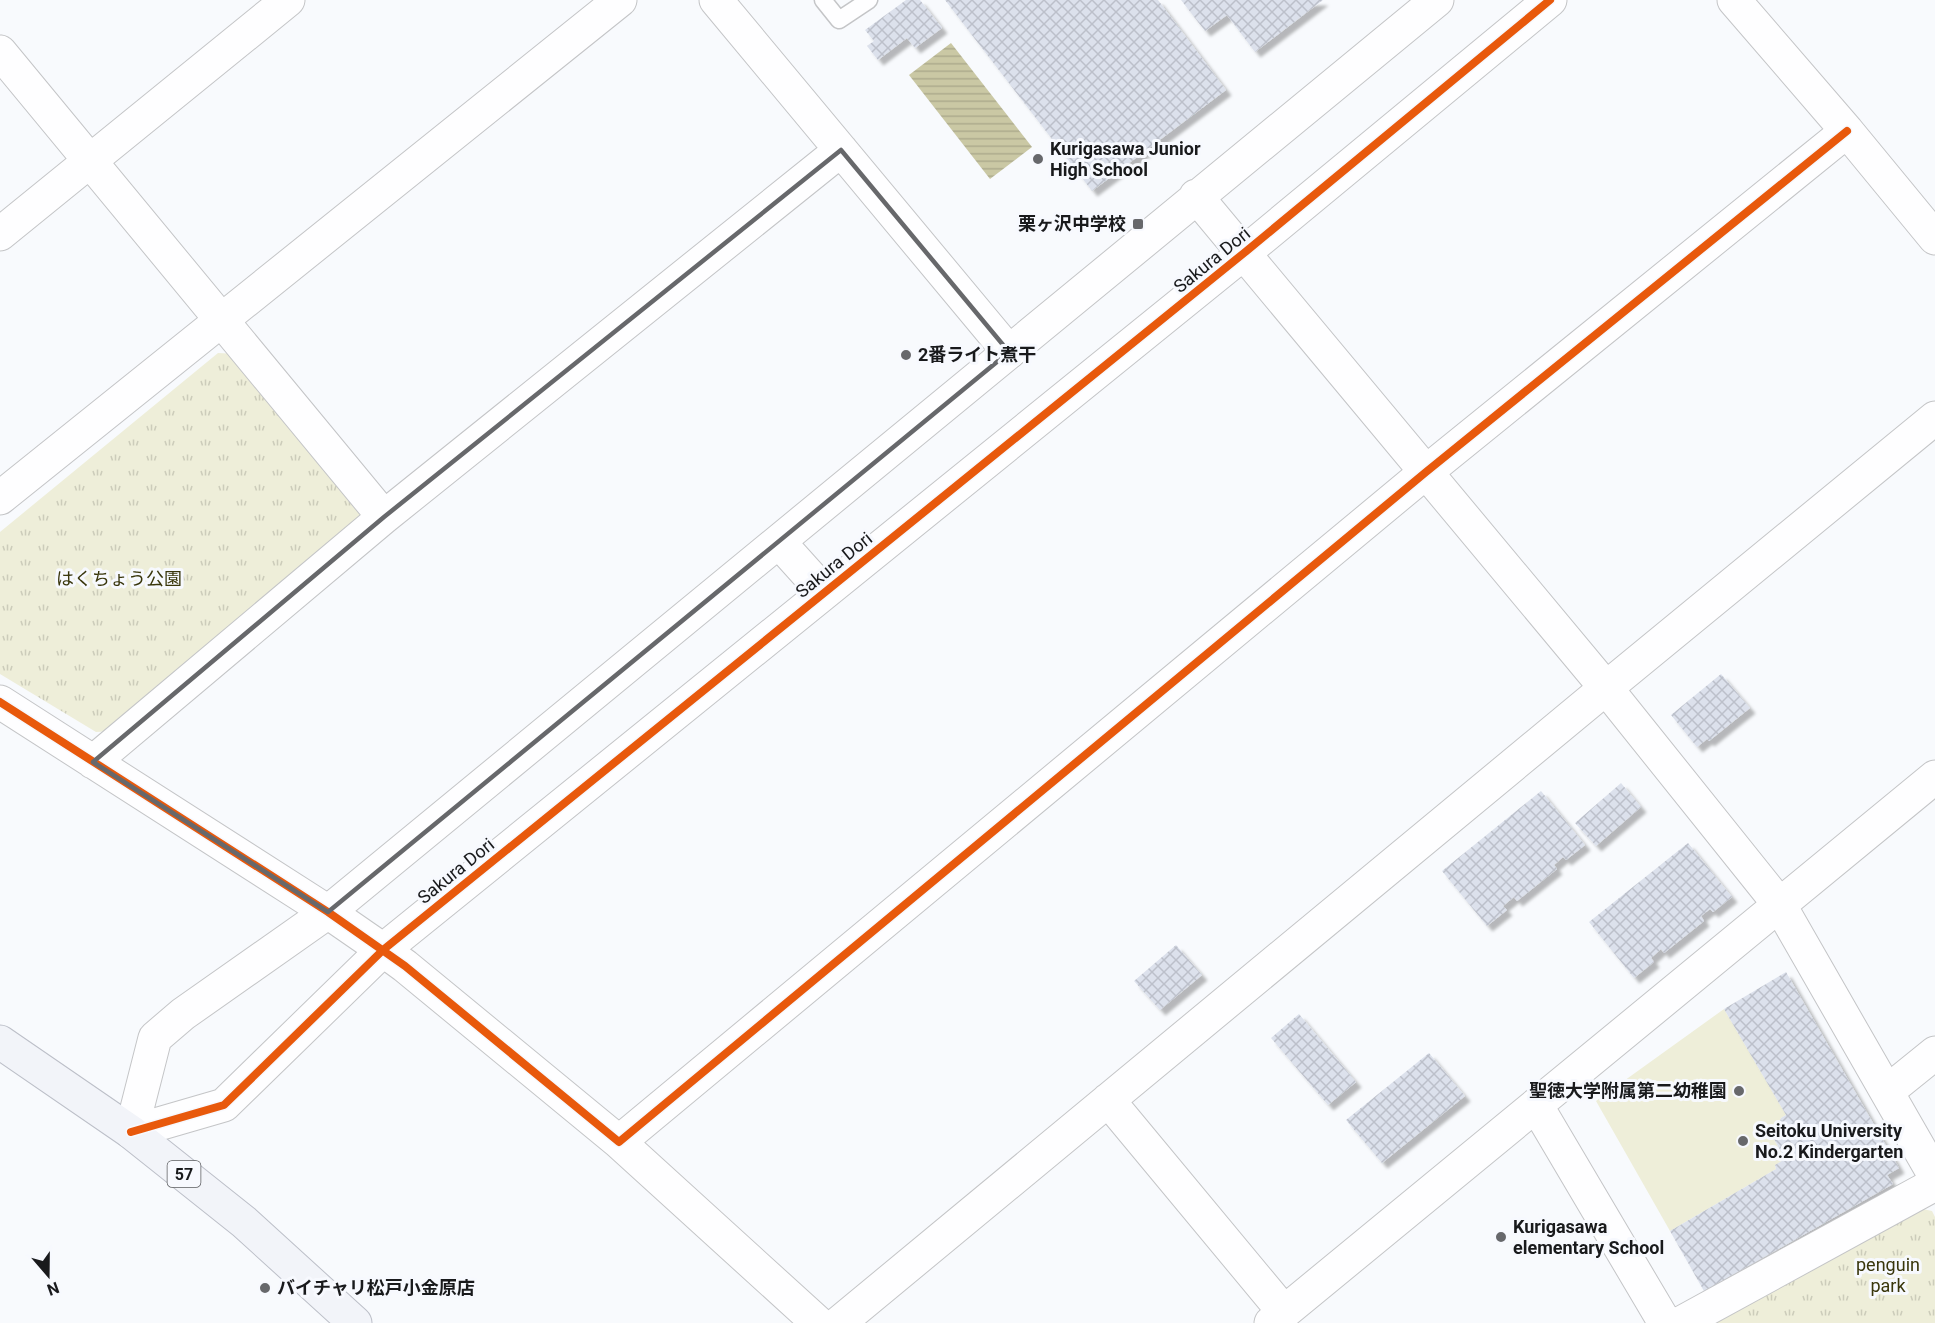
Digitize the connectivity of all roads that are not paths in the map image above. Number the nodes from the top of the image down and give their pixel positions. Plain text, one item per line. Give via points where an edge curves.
1 (288, 0) edge
2 (620, 0) edge
3 (716, 0) edge
4 (823, 0) edge
5 (869, 0) edge
6 (1437, 0) edge
7 (1550, 0) edge
8 (1734, 0) edge
9 (0, 52) edge
10 (1846, 131) junction
11 (841, 150) junction
12 (89, 160) junction
13 (1196, 196) junction
14 (0, 234) edge
15 (1935, 238) edge
16 (1244, 253) junction
17 (221, 320) junction
18 (1009, 352) junction
19 (1935, 418) edge
20 (1426, 472) junction
21 (0, 498) edge
22 (384, 517) junction
23 (779, 542) junction
24 (824, 592) junction
25 (1606, 688) junction
26 (0, 702) edge
27 (93, 762) junction
28 (1935, 777) edge
29 (1779, 904) junction
30 (328, 912) junction
31 (382, 950) junction
32 (0, 1042) edge
33 (1935, 1053) edge
34 (1888, 1091) junction
35 (1108, 1100) junction
36 (1536, 1105) junction
37 (130, 1131) junction
38 (619, 1142) junction
39 (1935, 1176) edge
40 (1935, 1184) edge
41 (1278, 1318) edge
42 (355, 1323) edge
43 (818, 1323) edge
44 (839, 1323) edge
45 (1665, 1323) edge
46 (1681, 1323) edge

1 - 12 street
2 - 17 street
3 - 11 street
4 - 5 lane via 839,20
6 - 13 street
7 - 16 street, Sakura Dori
8 - 10 street
9 - 12 street
10 - 15 street
10 - 20 street
11 - 18 street
11 - 22 street
12 - 14 street
12 - 17 street
13 - 16 street
13 - 18 street
16 - 20 street
16 - 24 street, Sakura Dori
17 - 21 street
17 - 22 street
18 - 23 street
19 - 25 street
20 - 25 street
20 - 38 street
22 - 27 street
23 - 24 street
23 - 30 street
24 - 31 street, Sakura Dori
25 - 29 street
25 - 35 street
26 - 27 street
27 - 30 street
28 - 29 street
29 - 34 street
29 - 36 street
30 - 31 street
30 - 37 street via 155,1038
31 - 37 street, Sakura Dori via 224,1105
31 - 38 street
32 - 37 main road, 57
33 - 34 street
34 - 39 street
35 - 41 street
35 - 44 street
36 - 41 street
36 - 45 street
37 - 42 main road, 57 via 244,1222
38 - 43 street
40 - 46 street

